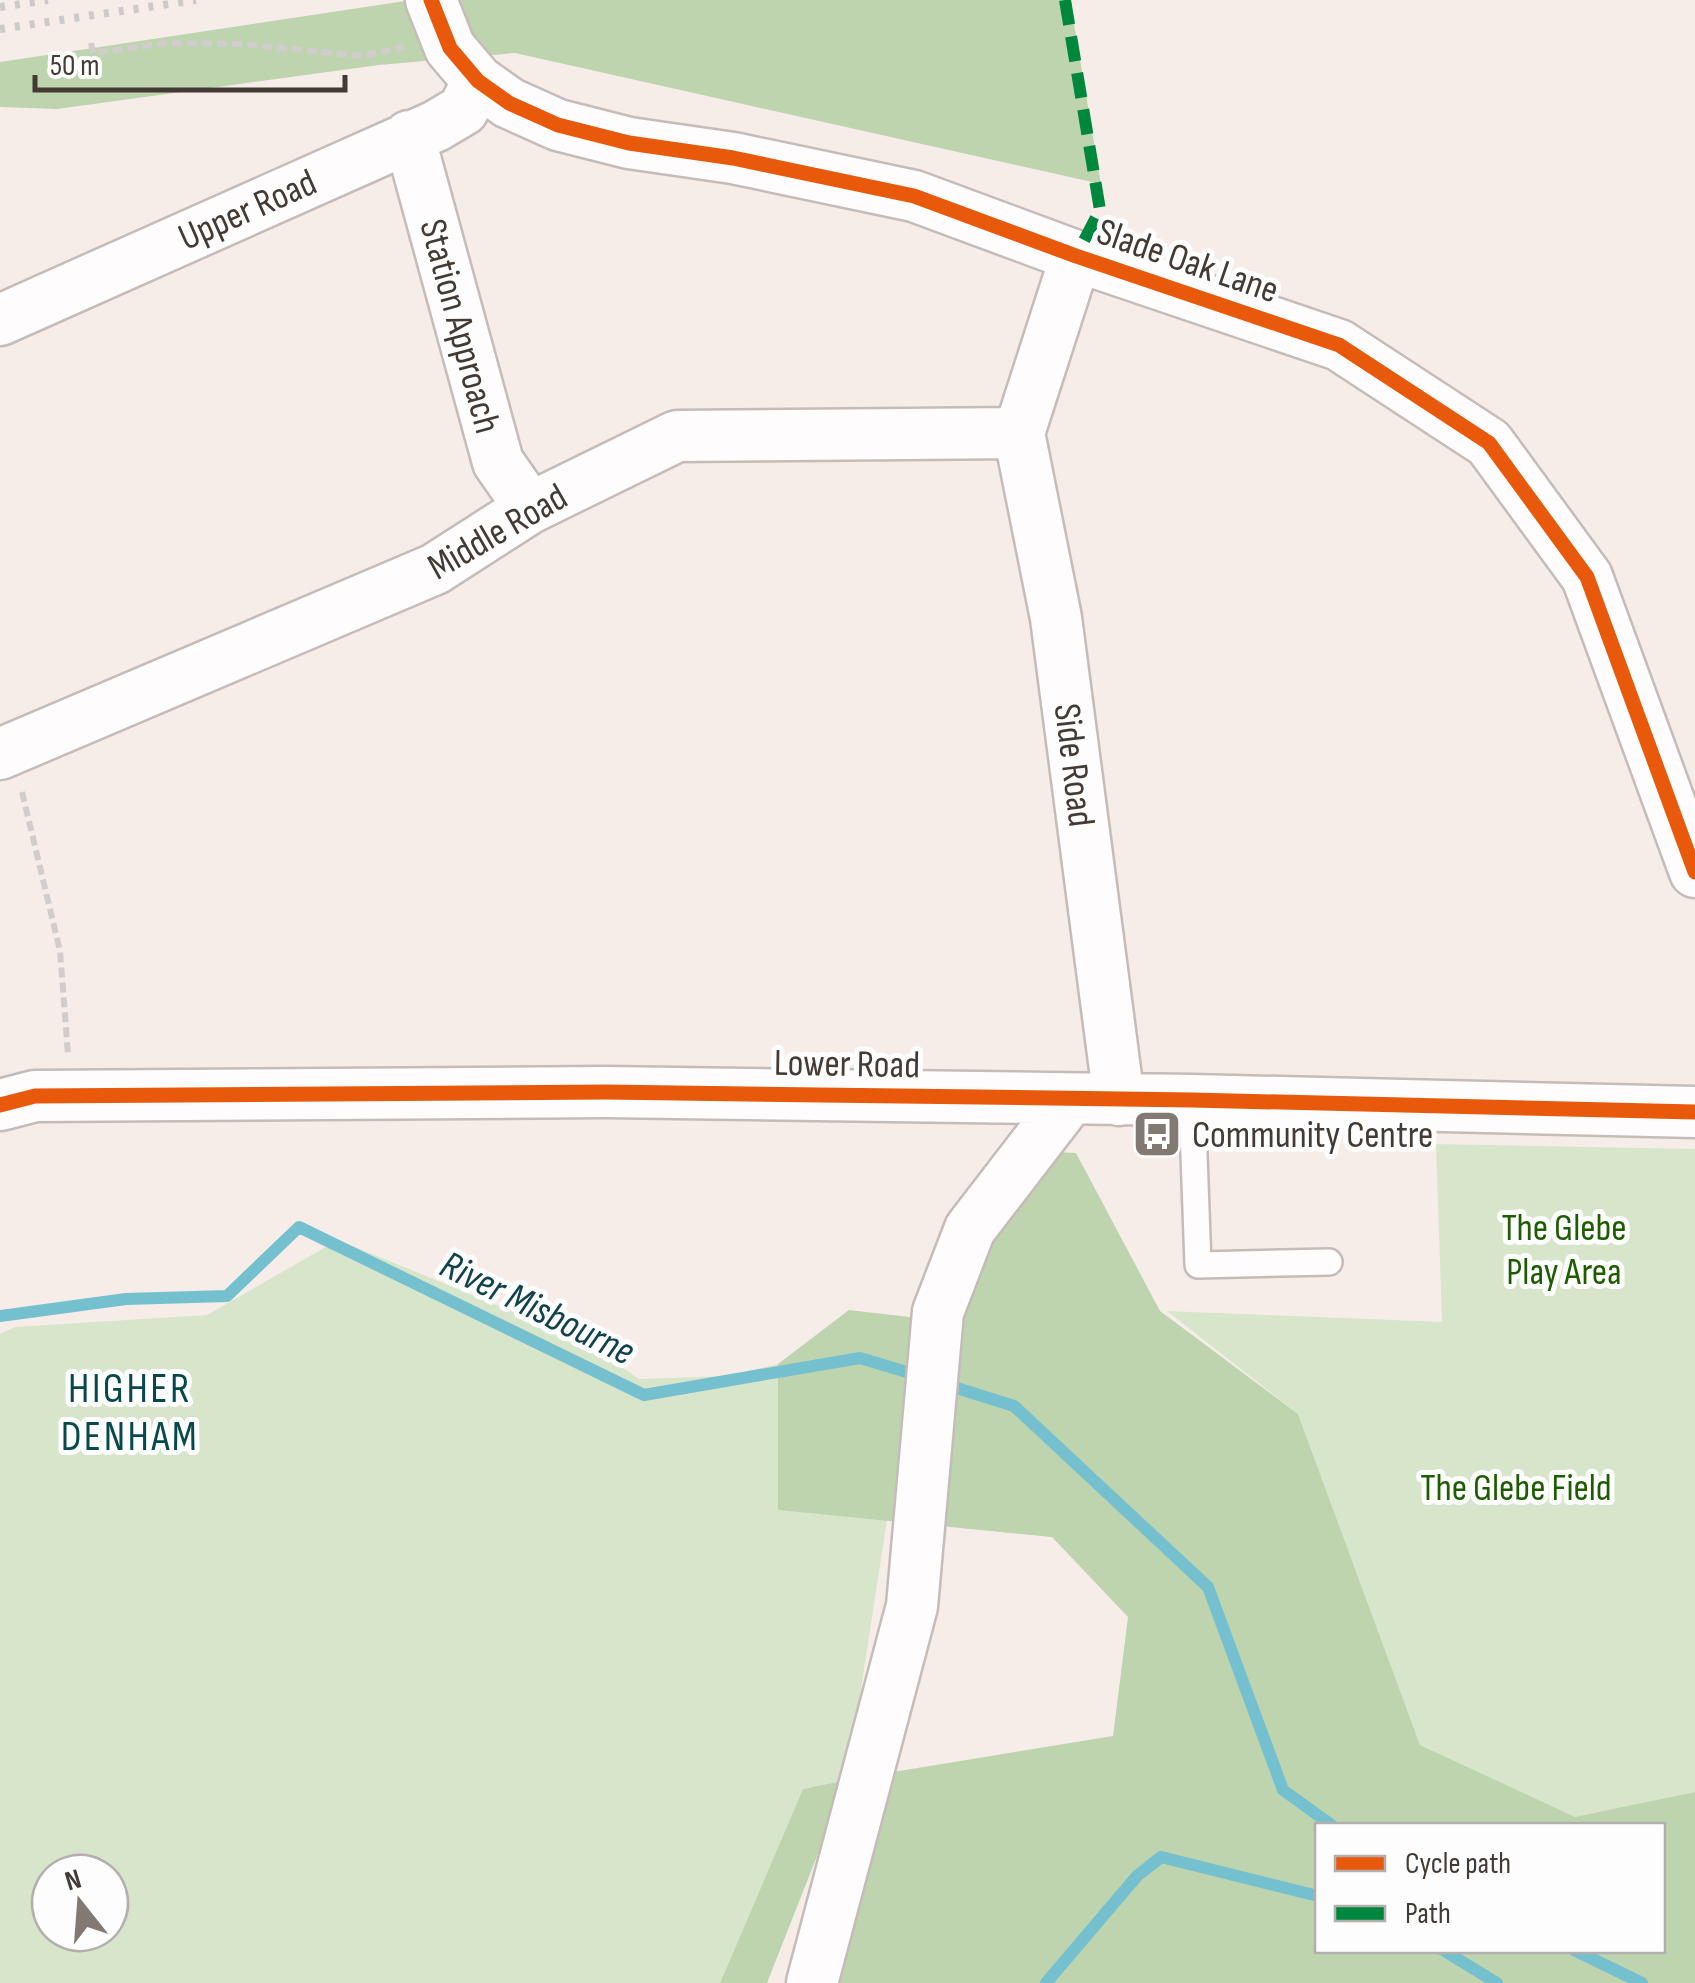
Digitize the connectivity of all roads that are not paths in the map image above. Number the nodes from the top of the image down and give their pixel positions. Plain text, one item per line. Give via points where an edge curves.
1 (437, 16) edge
2 (478, 80) junction
3 (409, 136) junction
4 (1076, 256) junction
5 (0, 320) edge
6 (1019, 433) junction
7 (530, 508) junction
8 (6, 752) edge
9 (1695, 872) edge
10 (1095, 1100) junction
11 (1192, 1100) junction
12 (0, 1105) edge
13 (1695, 1112) edge
14 (1329, 1262) dead end
15 (812, 1983) edge

1 - 2 street, Slade Oak Lane via 450,48
2 - 3 street, Upper Road via 462,110
2 - 4 street, Slade Oak Lane via 508,103 558,125 914,196
3 - 5 street, Upper Road
3 - 7 street, Station Approach via 498,462
4 - 6 street
4 - 9 street, Slade Oak Lane via 1339,345 1489,443 1588,577
6 - 7 street, Middle Road via 677,436
6 - 10 street, Side Road via 1056,618
7 - 8 street, Middle Road via 435,569
10 - 11 street, Lower Road
10 - 12 street, Lower Road via 606,1092 36,1096
10 - 15 street via 970,1229 938,1312 912,1606
11 - 13 street, Lower Road
11 - 14 lane via 1198,1265

